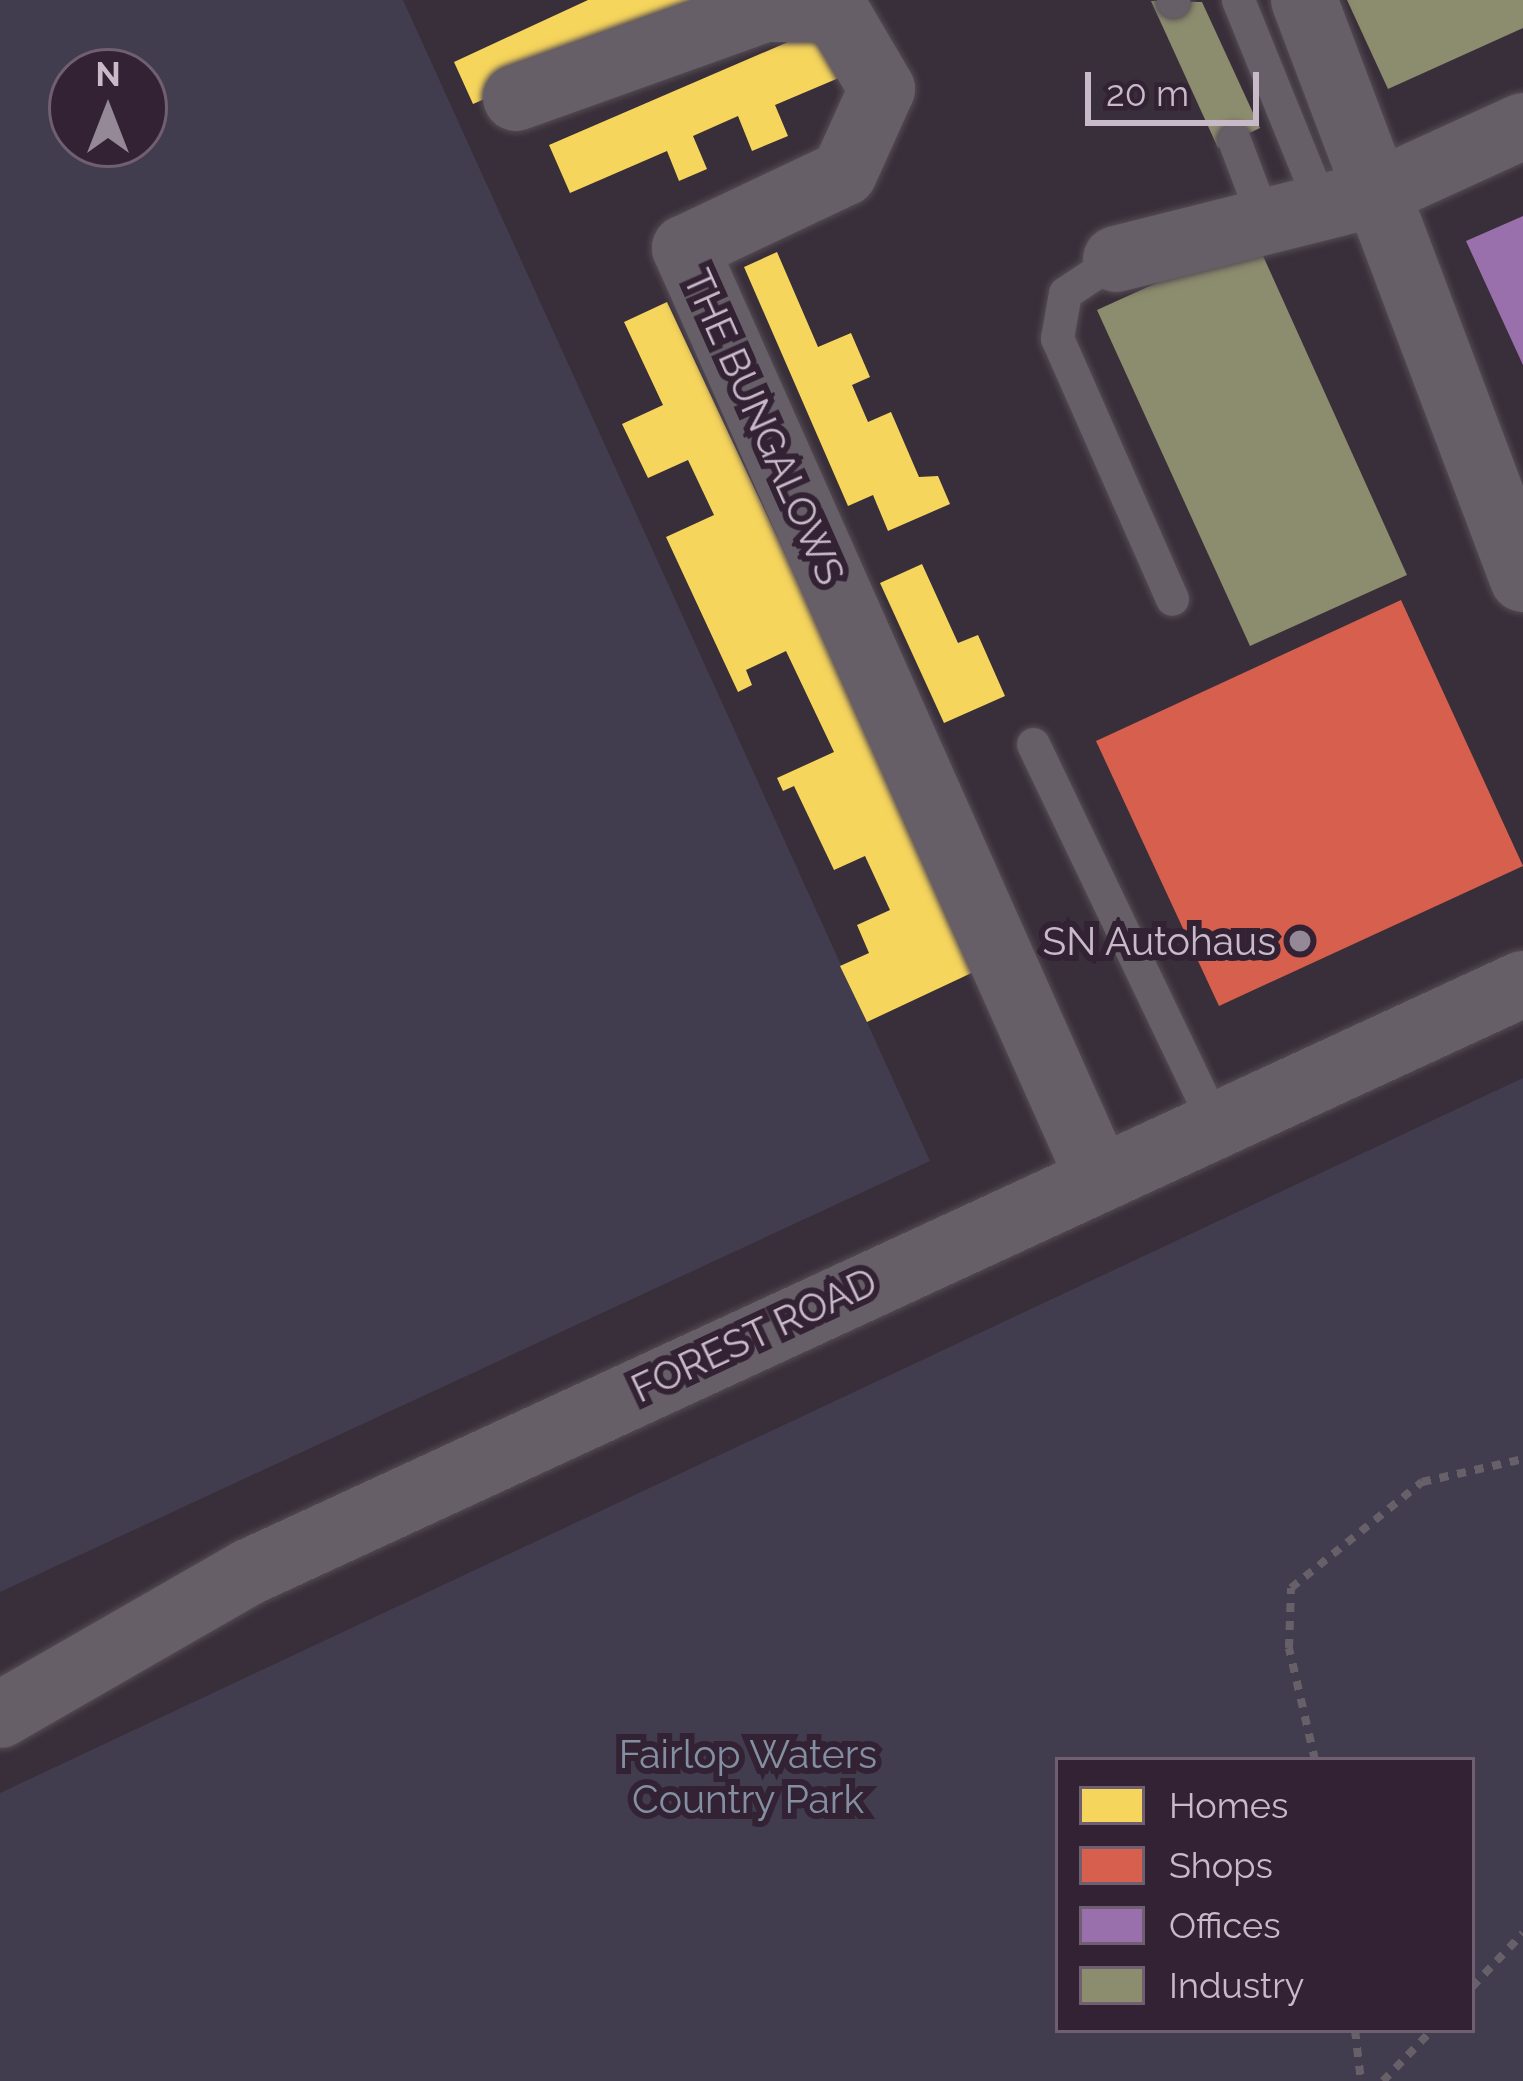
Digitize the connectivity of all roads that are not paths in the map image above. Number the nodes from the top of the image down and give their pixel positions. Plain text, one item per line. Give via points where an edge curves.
1 (1238, 0) edge
2 (1304, 0) edge
3 (516, 98) dead end
4 (1523, 126) edge
5 (1234, 140) dead end
6 (1320, 208) junction
7 (1116, 259) joint
8 (1523, 579) edge
9 (1172, 599) dead end
10 (1033, 744) dead end
11 (1523, 984) edge
12 (1214, 1121) junction
13 (1097, 1174) junction
14 (0, 1715) edge

1 - 6 lane
2 - 6 street
3 - 13 street, THE BUNGALOWS via 764,9 835,9 882,89 844,173 685,248
4 - 6 street
5 - 6 lane
6 - 7 street
6 - 8 street
7 - 9 lane via 1065,293 1057,338
10 - 12 lane
11 - 12 street, FOREST ROAD
12 - 13 street, FOREST ROAD
13 - 14 street, FOREST ROAD via 249,1572

